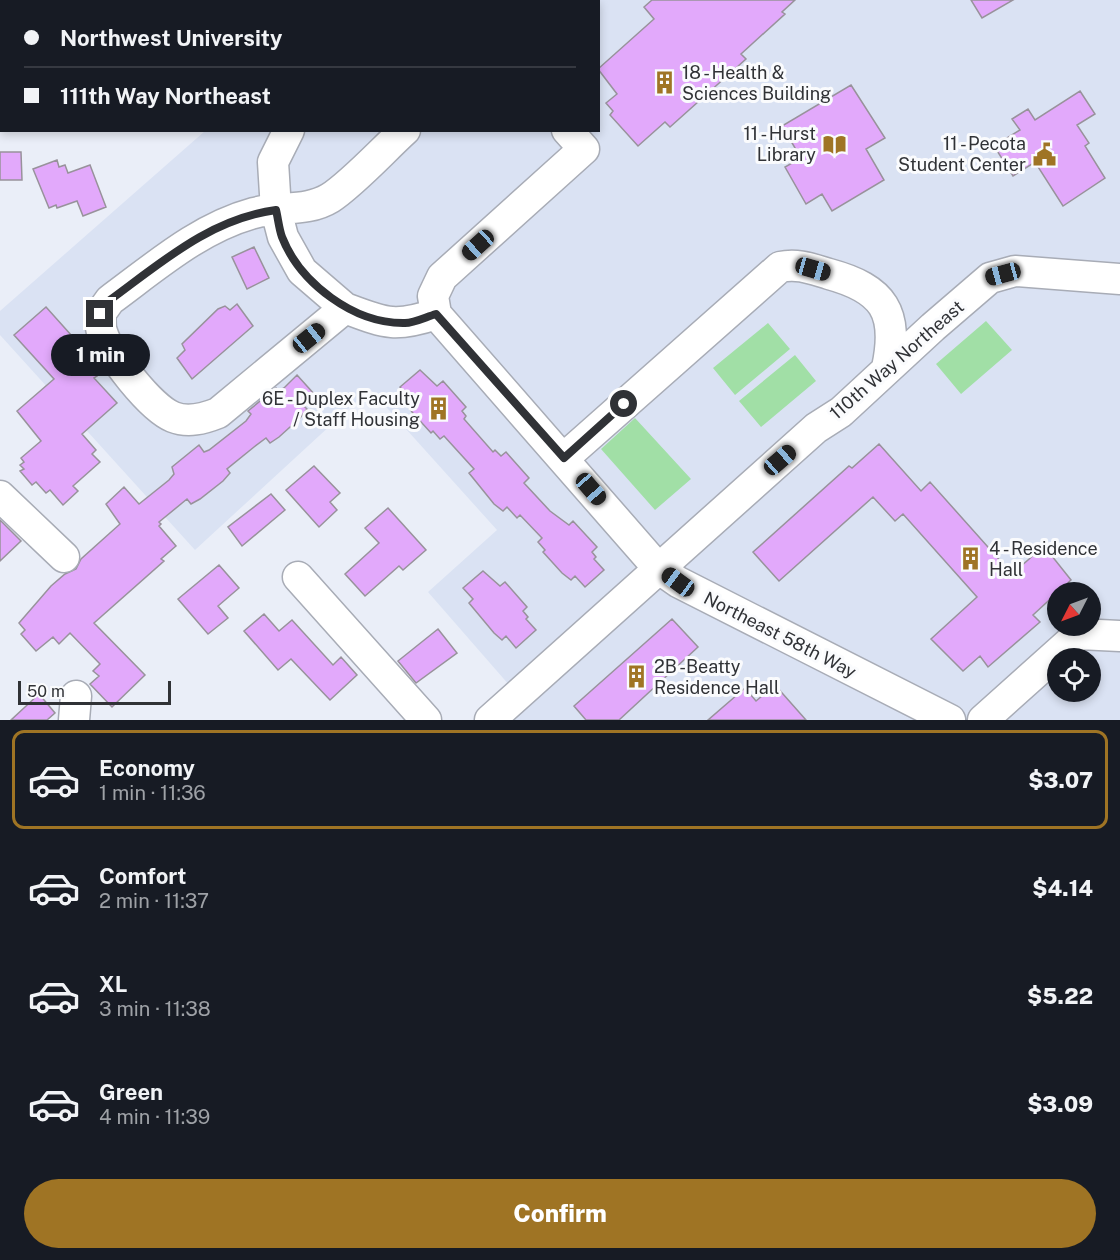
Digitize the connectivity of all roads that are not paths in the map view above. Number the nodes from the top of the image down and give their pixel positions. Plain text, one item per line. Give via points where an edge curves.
1 (288, 132) edge
2 (403, 132) edge
3 (575, 140) edge
4 (276, 210) junction
5 (1120, 279) edge
6 (345, 308) junction
7 (436, 314) junction
8 (887, 368) junction
9 (564, 458) junction
10 (0, 496) edge
11 (64, 557) dead end
12 (658, 568) junction
13 (298, 577) dead end
14 (1120, 636) edge
15 (426, 720) edge
16 (490, 720) edge
17 (950, 720) edge
18 (983, 720) edge

1 - 4 street via 273,162
2 - 4 street via 331,197 311,206
3 - 7 street via 442,277 433,296
4 - 6 street via 282,237 302,272
4 - 6 street via 255,213 195,238 110,300 100,314 102,333 133,382 159,409 173,417 197,421 218,413
5 - 8 street, 110th Way Northeast via 1015,271 990,278
6 - 7 street via 378,321 407,324
7 - 9 street, Northeast 58th Way
8 - 9 street via 893,338 889,316 869,289 849,279 795,264 780,267
8 - 12 street, 110th Way Northeast
9 - 12 street, Northeast 58th Way
10 - 11 street
12 - 16 street, 110th Way Northeast
12 - 17 street, Northeast 58th Way via 687,587
13 - 15 street
14 - 18 street via 1079,634

